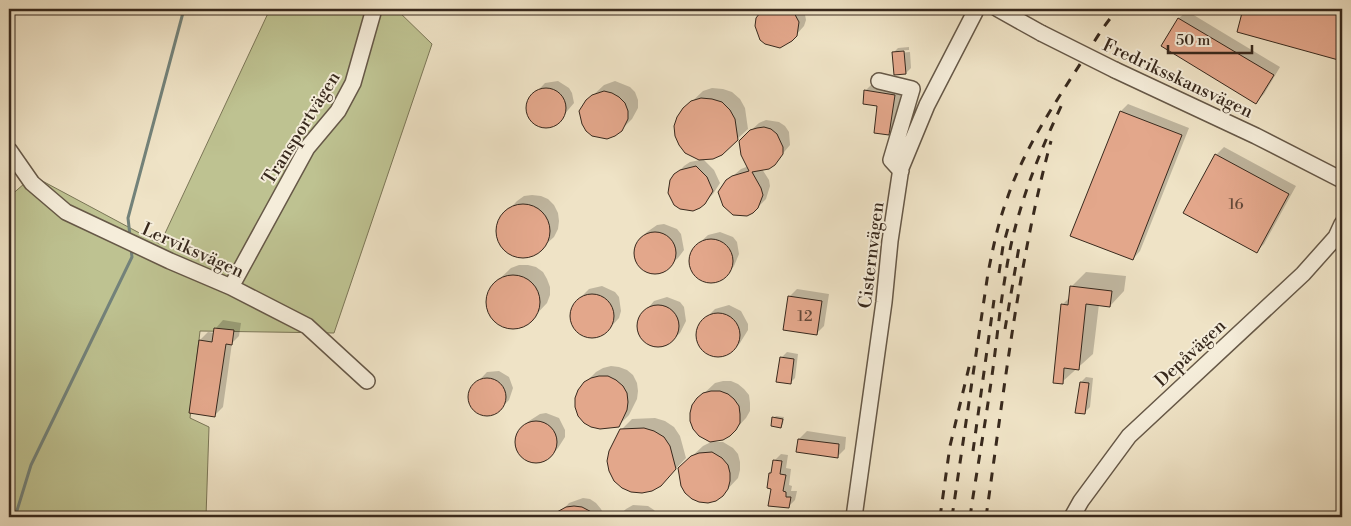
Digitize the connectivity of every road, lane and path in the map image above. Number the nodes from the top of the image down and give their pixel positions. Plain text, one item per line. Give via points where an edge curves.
1 (374, 9) edge
2 (997, 9) edge
3 (972, 10) edge
4 (879, 81) dead end
5 (9, 150) edge
6 (901, 171) junction
7 (1342, 180) edge
8 (1342, 224) edge
9 (231, 287) junction
10 (367, 381) dead end
11 (854, 517) edge
12 (1072, 517) edge

1 - 9 street, Transportvägen via 353,83 338,111 307,148
2 - 3 street via 983,13
2 - 7 street, Fredriksskansvägen, bridge
3 - 6 street, Cisternvägen
4 - 6 street via 912,89 891,160
5 - 9 street, Lerviksvägen via 32,183 66,212
6 - 11 street, Cisternvägen
8 - 12 street, Depåvägen via 1336,237 1303,274 1129,436
9 - 10 street, Lerviksvägen via 307,326

